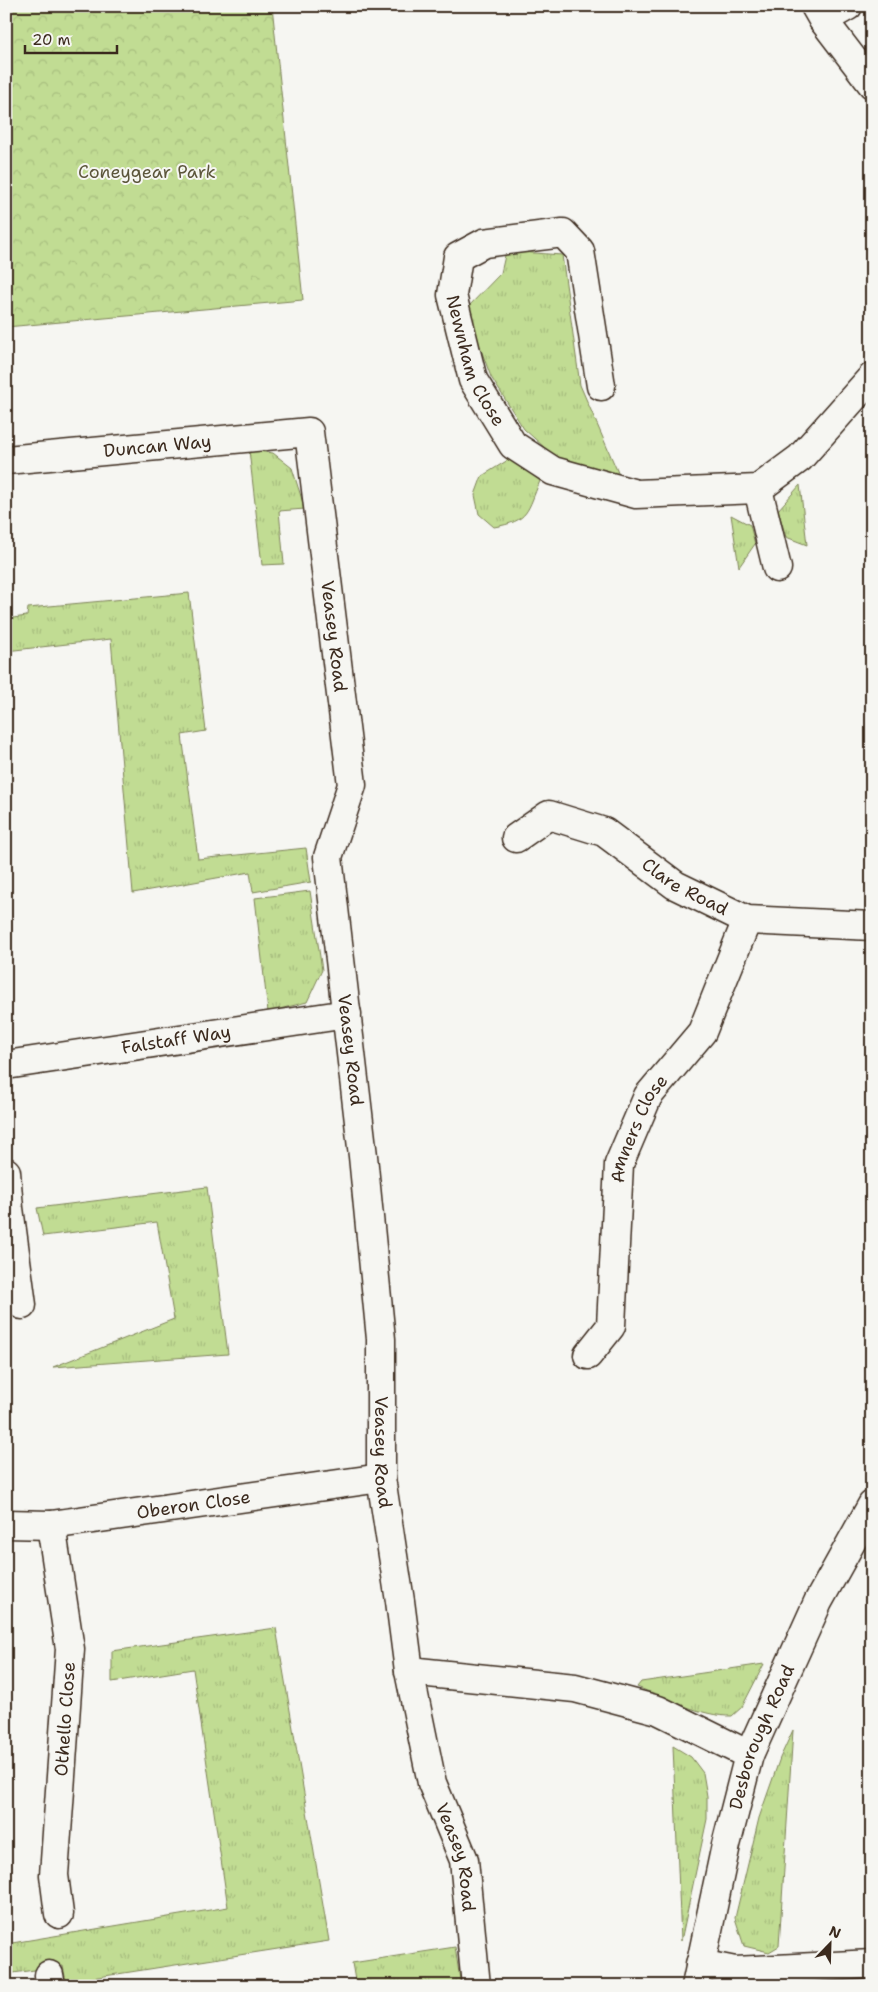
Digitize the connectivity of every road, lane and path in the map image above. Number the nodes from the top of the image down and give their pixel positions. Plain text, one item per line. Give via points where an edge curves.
1 (848, 6) edge
2 (819, 13) edge
3 (872, 84) edge
4 (872, 377) edge
5 (601, 386) dead end
6 (309, 432) joint
7 (6, 460) edge
8 (758, 489) junction
9 (777, 568) dead end
10 (516, 838) dead end
11 (747, 920) junction
12 (872, 926) edge
13 (347, 1014) junction
14 (6, 1065) edge
15 (6, 1172) edge
16 (22, 1305) dead end
17 (588, 1355) dead end
18 (381, 1478) junction
19 (872, 1505) edge
20 (6, 1524) edge
21 (51, 1525) junction
22 (409, 1671) junction
23 (749, 1755) junction
24 (59, 1914) dead end
25 (872, 1964) edge
26 (698, 1975) edge
27 (476, 1986) edge

1 - 2 street
2 - 3 street
4 - 8 street via 800,458
5 - 8 street, Newnham Close via 580,251 563,233 484,243 458,257 452,295 473,380 513,445 552,470 636,494
6 - 7 street, Duncan Way
6 - 13 street, Veasey Road via 352,785 328,857
8 - 9 street
10 - 11 street, Clare Road via 549,815 604,832 676,885
11 - 12 street, Clare Road
11 - 17 street, Amners Close via 702,1032 648,1096 619,1164 611,1326
13 - 14 street, Falstaff Way
13 - 18 street, Veasey Road via 381,1339
15 - 16 street
18 - 21 street, Oberon Close
18 - 22 street, Veasey Road
19 - 23 street, Desborough Road via 818,1602
20 - 21 street, Oberon Close
21 - 24 street, Othello Close via 70,1648 54,1875
22 - 23 street via 575,1688 658,1710
22 - 27 street, Veasey Road via 432,1783 464,1860
23 - 26 street, Desborough Road
25 - 26 street

